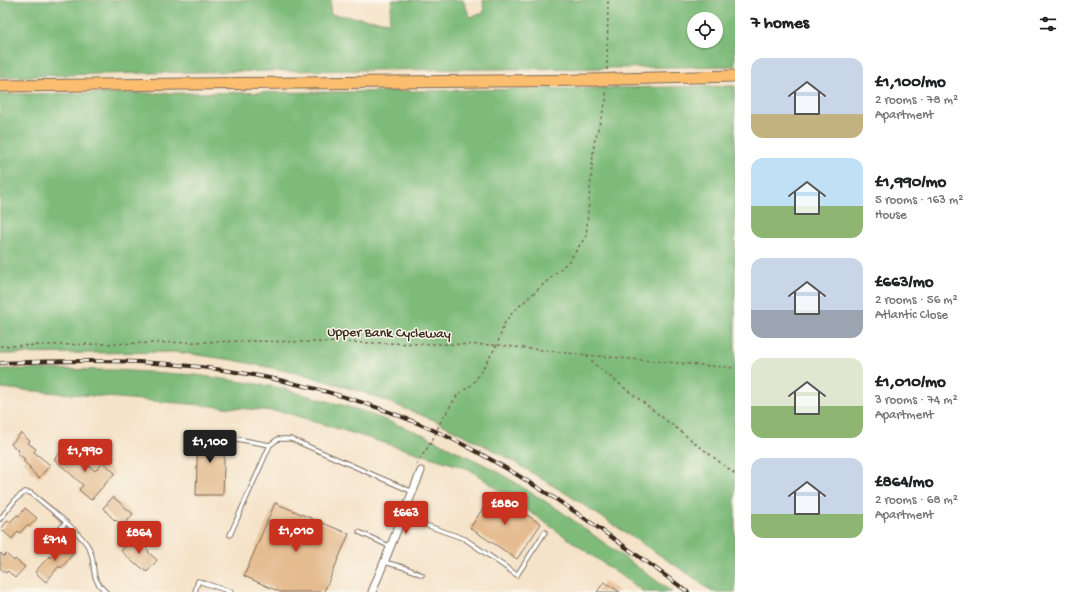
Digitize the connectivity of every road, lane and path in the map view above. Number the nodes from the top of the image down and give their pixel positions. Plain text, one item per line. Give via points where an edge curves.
1 (608, 0) edge
2 (607, 70) dead end
3 (735, 76) edge
4 (607, 85) dead end
5 (0, 86) edge
6 (497, 345) junction
7 (0, 346) edge
8 (586, 355) junction
9 (735, 368) edge
10 (237, 438) dead end
11 (270, 445) junction
12 (422, 471) joint
13 (735, 474) edge
14 (413, 492) junction
15 (403, 517) junction
16 (0, 519) edge
17 (66, 522) junction
18 (359, 532) dead end
19 (545, 532) dead end
20 (230, 535) dead end
21 (46, 544) dead end
22 (390, 547) junction
23 (384, 562) junction
24 (422, 574) dead end
25 (106, 592) edge
26 (195, 592) edge
27 (231, 592) edge
28 (372, 592) edge

1 - 2 path
3 - 5 main road, bridge via 595,80
4 - 6 path via 606,101 594,143 586,236 569,261 513,312 505,322
6 - 7 path, Upper Bank Cycleway via 252,341
6 - 8 path, Upper Bank Cycleway
6 - 12 path via 473,384 458,394 440,423 432,441 414,467
8 - 9 path, Upper Bank Cycleway
8 - 13 path via 599,368
10 - 11 lane
11 - 14 lane via 278,439 291,439
11 - 20 lane
12 - 14 street
14 - 15 street
15 - 19 lane via 465,539 517,574
15 - 22 street
16 - 17 lane via 16,499 26,492 31,493
17 - 21 lane
17 - 25 lane via 89,548 95,580
18 - 22 lane
22 - 23 street
23 - 24 lane
23 - 28 street
26 - 27 lane via 198,581

